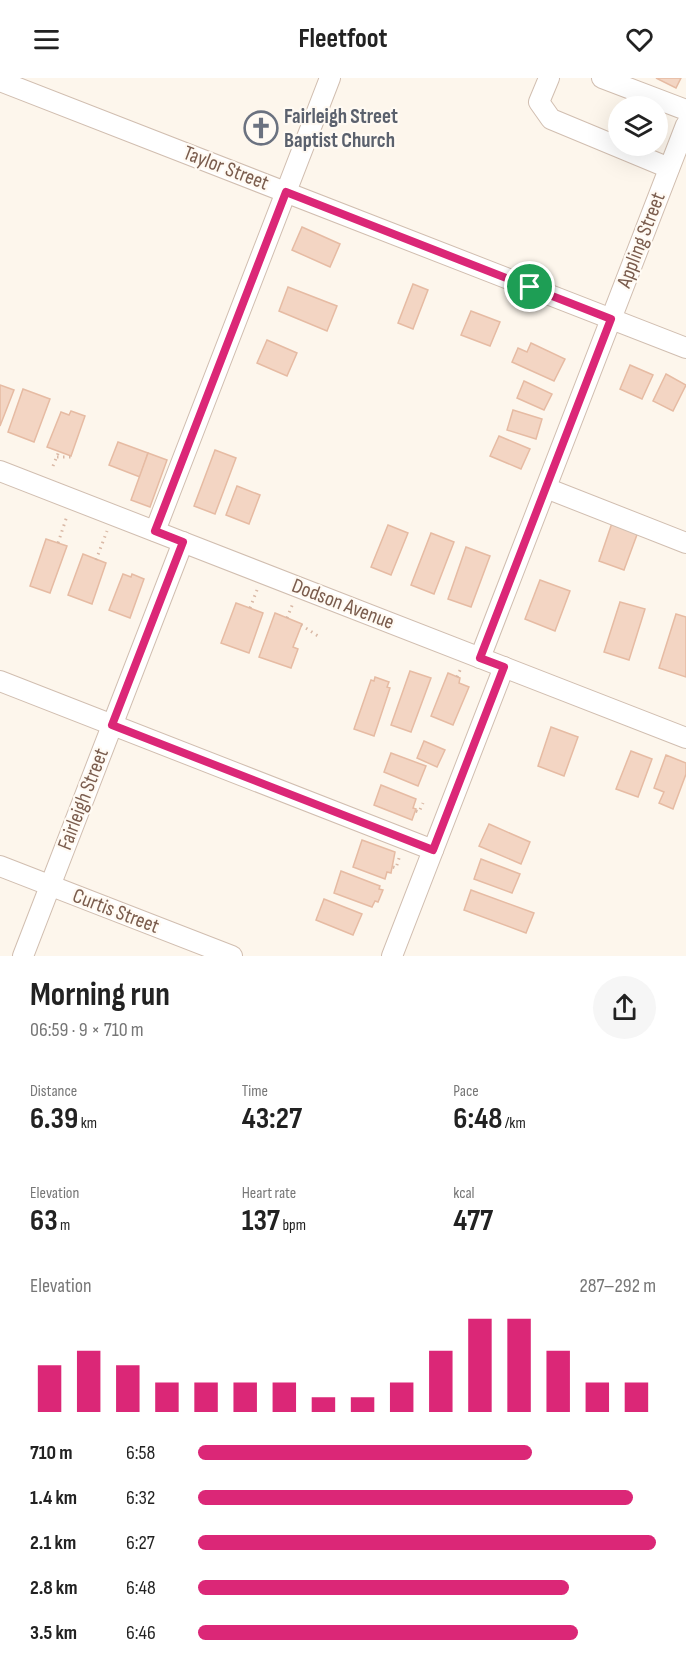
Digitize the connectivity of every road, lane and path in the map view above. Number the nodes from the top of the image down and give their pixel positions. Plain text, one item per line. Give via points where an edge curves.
1 (330, 78) edge
2 (549, 78) edge
3 (602, 78) edge
4 (0, 81) edge
5 (686, 110) edge
6 (686, 124) edge
7 (676, 162) edge
8 (286, 192) junction
9 (611, 319) junction
10 (686, 348) edge
11 (59, 451) dead end
12 (57, 457) junction
13 (75, 457) dead end
14 (53, 465) dead end
15 (0, 471) edge
16 (546, 488) junction
17 (69, 513) dead end
18 (108, 528) dead end
19 (155, 531) junction
20 (183, 542) junction
21 (57, 543) dead end
22 (686, 543) edge
23 (96, 560) dead end
24 (258, 589) dead end
25 (293, 603) dead end
26 (250, 608) dead end
27 (287, 618) dead end
28 (301, 625) dead end
29 (321, 638) dead end
30 (480, 658) junction
31 (504, 667) junction
32 (0, 681) edge
33 (112, 725) junction
34 (686, 738) edge
35 (423, 803) dead end
36 (416, 811) dead end
37 (433, 850) junction
38 (401, 853) dead end
39 (0, 866) edge
40 (393, 867) dead end
41 (50, 885) junction
42 (23, 956) edge
43 (232, 956) edge
44 (392, 956) edge

1 - 8 street
2 - 7 street via 539,102 551,119
3 - 5 street
4 - 8 street, Taylor Street
6 - 7 street, Appling Street
7 - 9 street, Appling Street
8 - 9 street, Taylor Street
8 - 19 street
9 - 10 street, Taylor Street
9 - 16 street, Appling Street
11 - 12 path
12 - 13 path
12 - 14 path
15 - 19 street, Dodson Avenue
16 - 22 street
16 - 30 street, Appling Street
17 - 21 path
18 - 23 path
19 - 20 street, Dodson Avenue
20 - 30 street, Dodson Avenue
20 - 33 street, Fairleigh Street
24 - 26 path
25 - 27 path
28 - 29 path
30 - 31 street, Dodson Avenue
31 - 34 street, Dodson Avenue
31 - 37 street
32 - 33 street
33 - 37 street
33 - 41 street, Fairleigh Street
35 - 36 path
37 - 44 street
38 - 40 path via 396,868
39 - 41 street, Curtis Street
41 - 42 street, Fairleigh Street
41 - 43 street, Curtis Street

